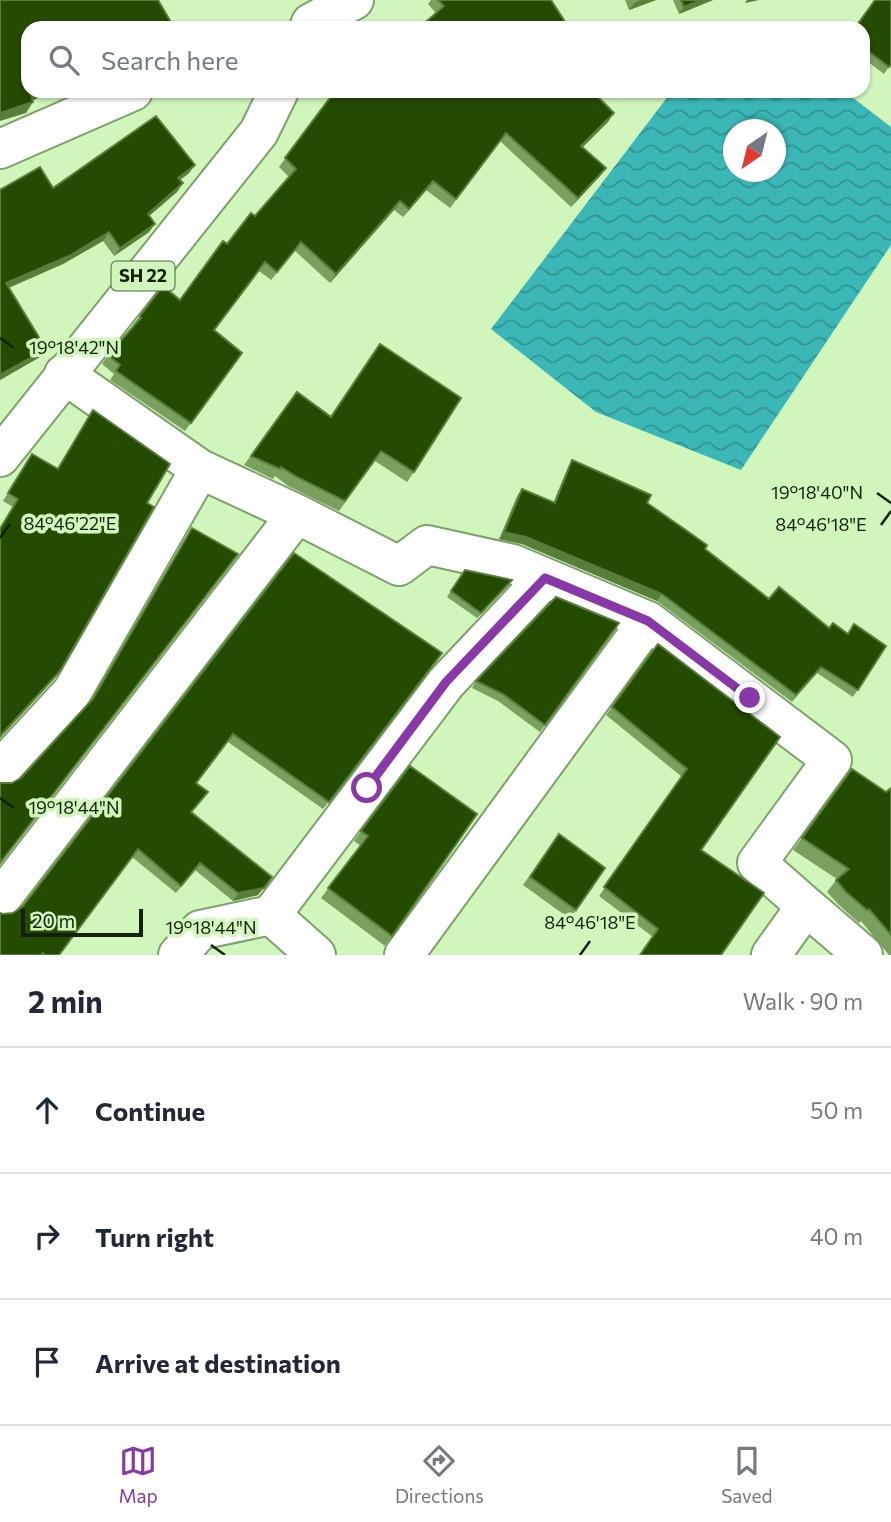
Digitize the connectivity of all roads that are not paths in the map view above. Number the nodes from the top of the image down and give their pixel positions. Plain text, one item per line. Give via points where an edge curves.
1 (354, 0) edge
2 (306, 20) edge
3 (117, 98) edge
4 (276, 98) edge
5 (0, 149) edge
6 (64, 374) junction
7 (0, 457) edge
8 (200, 469) junction
9 (297, 513) junction
10 (545, 578) junction
11 (648, 621) junction
12 (0, 770) edge
13 (0, 900) edge
14 (806, 906) junction
15 (271, 915) junction
16 (178, 955) edge
17 (316, 955) edge
18 (404, 955) edge
19 (771, 955) edge
20 (863, 955) edge

1 - 2 street
3 - 5 street
4 - 6 street, SH 22 via 259,132
6 - 7 street, SH 22
6 - 8 street
8 - 9 street
8 - 12 street via 72,692
9 - 10 street via 399,566 427,545 513,564
9 - 13 street
10 - 11 street
10 - 15 street via 446,682
11 - 14 street via 832,760 757,863
11 - 18 street
14 - 19 street
14 - 20 street
15 - 16 street via 200,930
15 - 17 street

